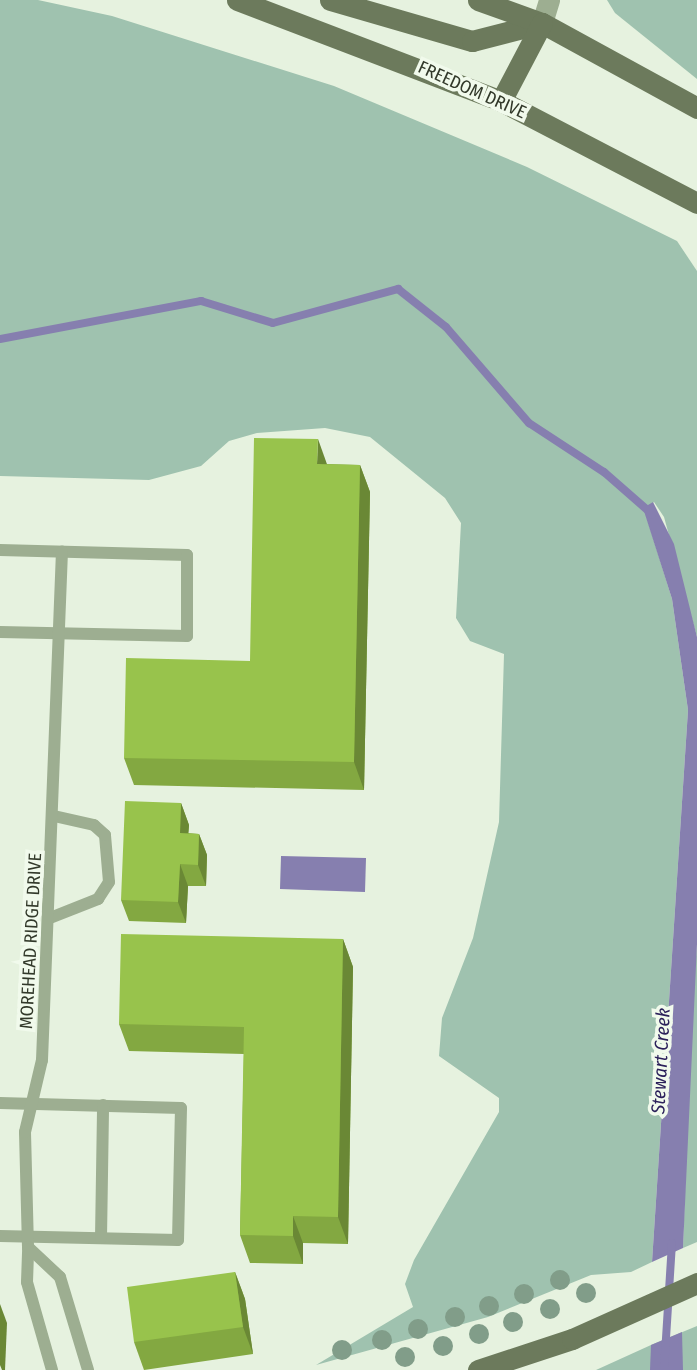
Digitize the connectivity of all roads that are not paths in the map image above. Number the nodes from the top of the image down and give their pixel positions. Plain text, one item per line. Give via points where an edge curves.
1 (237, 0) edge
2 (330, 0) edge
3 (478, 0) edge
4 (549, 0) edge
5 (542, 23) junction
6 (501, 100) junction
7 (697, 108) edge
8 (697, 203) edge
9 (0, 550) edge
10 (62, 551) junction
11 (0, 632) edge
12 (60, 634) junction
13 (54, 816) junction
14 (50, 918) junction
15 (0, 1103) edge
16 (31, 1103) junction
17 (103, 1105) junction
18 (0, 1236) edge
19 (100, 1238) junction
20 (27, 1241) junction
21 (694, 1284) edge
22 (52, 1370) edge
23 (88, 1370) edge
24 (478, 1370) edge

1 - 6 main road, FREEDOM DRIVE
2 - 5 main road via 472,41
3 - 5 main road
4 - 5 street
5 - 6 main road
5 - 7 main road
6 - 8 main road, FREEDOM DRIVE
9 - 10 lane
10 - 12 lane, MOREHEAD RIDGE DRIVE
10 - 12 lane via 187,555 187,636
11 - 12 lane
12 - 13 lane, MOREHEAD RIDGE DRIVE
13 - 14 lane, MOREHEAD RIDGE DRIVE
13 - 14 lane via 94,825 105,835 109,882 98,899
14 - 16 lane, MOREHEAD RIDGE DRIVE via 42,1060
15 - 16 lane
16 - 17 lane
16 - 20 lane, MOREHEAD RIDGE DRIVE via 23,1168
17 - 19 lane
17 - 19 lane via 181,1108 178,1240
18 - 20 lane
19 - 20 lane
20 - 22 lane, MOREHEAD RIDGE DRIVE via 27,1282
20 - 23 lane via 60,1277
21 - 24 main road via 641,1310

